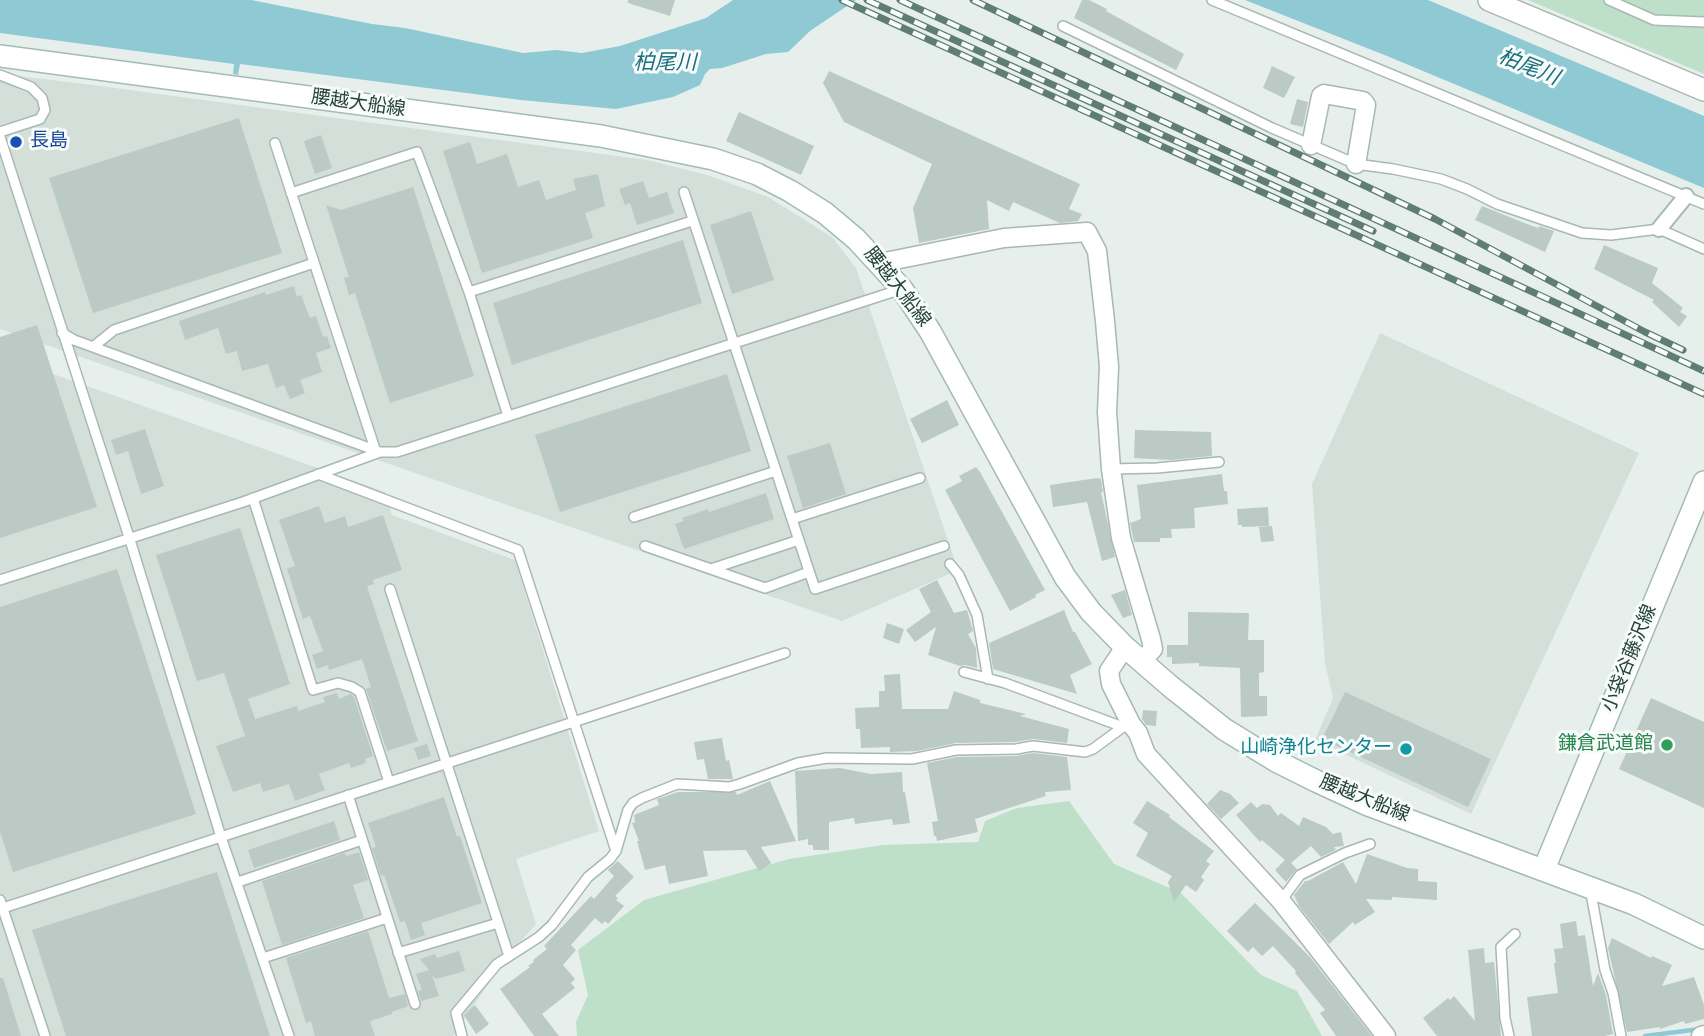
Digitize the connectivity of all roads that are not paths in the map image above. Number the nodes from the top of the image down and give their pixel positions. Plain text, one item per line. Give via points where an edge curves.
1 (1212, 0) edge
2 (1489, 0) edge
3 (1609, 0) edge
4 (1638, 0) edge
5 (1637, 11) junction
6 (1704, 22) edge
7 (1063, 26) dead end
8 (0, 56) edge
9 (0, 75) edge
10 (1704, 90) edge
11 (0, 135) edge
12 (275, 143) dead end
13 (1311, 145) junction
14 (1356, 164) junction
15 (684, 192) dead end
16 (291, 193) junction
17 (1686, 196) junction
18 (1704, 204) edge
19 (692, 221) junction
20 (1659, 229) junction
21 (1704, 249) edge
22 (314, 263) junction
23 (880, 263) junction
24 (902, 289) junction
25 (469, 292) junction
26 (62, 333) junction
27 (735, 344) junction
28 (93, 347) junction
29 (508, 416) junction
30 (378, 451) junction
31 (1219, 462) dead end
32 (1111, 469) junction
33 (776, 471) junction
34 (318, 474) junction
35 (920, 478) dead end
36 (1704, 482) edge
37 (253, 498) junction
38 (634, 517) dead end
39 (792, 519) junction
40 (130, 540) junction
41 (799, 540) junction
42 (645, 545) dead end
43 (944, 546) dead end
44 (950, 564) dead end
45 (711, 569) junction
46 (809, 572) junction
47 (0, 580) edge
48 (390, 589) dead end
49 (1125, 647) junction
50 (785, 653) dead end
51 (1141, 662) junction
52 (964, 672) dead end
53 (988, 678) junction
54 (573, 722) junction
55 (1127, 726) junction
56 (446, 764) junction
57 (389, 782) junction
58 (348, 795) junction
59 (221, 837) junction
60 (362, 840) junction
61 (1370, 844) dead end
62 (616, 851) junction
63 (1544, 869) junction
64 (238, 882) junction
65 (1590, 887) junction
66 (1281, 901) junction
67 (1, 906) edge
68 (387, 918) junction
69 (498, 923) junction
70 (1515, 934) dead end
71 (1704, 938) edge
72 (398, 953) junction
73 (509, 956) junction
74 (263, 958) junction
75 (415, 1004) dead end
76 (45, 1036) edge
77 (289, 1036) edge
78 (462, 1036) edge
79 (1386, 1036) edge
80 (1509, 1036) edge
81 (1622, 1036) edge

1 - 17 lane
2 - 10 main road
3 - 5 lane
4 - 5 lane
5 - 6 lane via 1654,20
7 - 13 lane
8 - 23 main road, 腰越大船線 via 601,136 713,159 790,191 825,213
9 - 11 lane via 31,87 42,98 45,110 40,119
11 - 26 lane
12 - 16 lane
13 - 14 lane
13 - 14 street via 1321,96 1363,101
14 - 20 lane via 1441,179 1497,205 1582,233 1612,235
15 - 19 lane
16 - 22 lane
16 - 25 lane via 417,152
17 - 18 lane
17 - 20 street
19 - 25 lane
19 - 27 lane
20 - 21 lane
22 - 28 lane via 114,330
22 - 30 lane
23 - 24 main road, 腰越大船線
23 - 32 street via 1004,238 1087,232 1097,251 1108,356
24 - 27 lane
24 - 49 main road, 腰越大船線 via 930,331 1065,577
25 - 29 lane
26 - 28 lane
26 - 40 lane
27 - 29 lane
27 - 33 lane
28 - 30 lane
29 - 30 lane via 397,452
30 - 34 lane
31 - 32 lane
32 - 51 street via 1121,538 1153,649
33 - 38 lane
33 - 39 lane
34 - 37 lane
34 - 54 lane via 518,550
35 - 39 lane
36 - 63 main road, 小袋谷藤沢線
37 - 40 lane
37 - 57 lane via 313,690 338,683 360,692
39 - 41 lane
40 - 47 lane
40 - 59 lane
41 - 45 lane
41 - 46 lane
42 - 45 lane
43 - 46 lane via 815,589
44 - 53 lane via 977,615
45 - 46 lane via 765,588
48 - 56 lane
49 - 51 main road, 腰越大船線
49 - 55 street via 1109,671
50 - 54 lane
51 - 63 main road, 腰越大船線 via 1224,729 1306,776 1368,804
52 - 53 lane
53 - 55 lane
54 - 56 lane
54 - 62 lane
55 - 62 lane via 1086,752 1033,746 956,750 912,759 827,758 729,786 677,784 633,803
55 - 66 street via 1138,733 1146,754
56 - 57 lane
56 - 69 lane
57 - 58 lane
58 - 59 lane
58 - 60 lane
59 - 64 lane
59 - 67 lane
60 - 64 lane
60 - 68 lane
61 - 66 lane via 1300,875
62 - 73 lane via 545,931
63 - 65 main road
64 - 74 lane
65 - 71 main road
65 - 81 lane
66 - 79 street
67 - 76 lane
68 - 72 lane
68 - 74 lane
69 - 72 lane
69 - 73 lane
70 - 80 lane via 1501,947
72 - 75 lane
73 - 78 lane via 456,1013
74 - 77 lane

